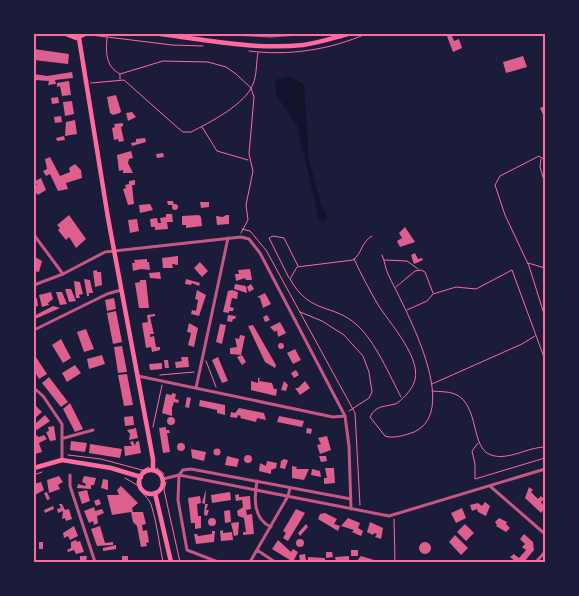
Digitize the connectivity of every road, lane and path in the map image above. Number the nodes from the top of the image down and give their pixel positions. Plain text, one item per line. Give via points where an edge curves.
1 (66, 34) edge
2 (84, 34) edge
3 (94, 34) edge
4 (160, 34) edge
5 (164, 34) edge
6 (230, 34) edge
7 (300, 34) edge
8 (348, 34) edge
9 (107, 35) junction
10 (79, 38) junction
11 (146, 38) dead end
12 (145, 42) junction
13 (207, 46) dead end
14 (243, 50) dead end
15 (120, 74) junction
16 (120, 80) junction
17 (87, 84) junction
18 (251, 88) junction
19 (201, 126) junction
20 (541, 158) junction
21 (545, 160) edge
22 (249, 161) junction
23 (545, 184) edge
24 (242, 229) dead end
25 (34, 235) edge
26 (372, 236) dead end
27 (228, 238) junction
28 (115, 250) junction
29 (382, 255) dead end
30 (354, 259) junction
31 (384, 260) junction
32 (528, 263) junction
33 (298, 267) junction
34 (545, 268) edge
35 (418, 270) junction
36 (63, 274) junction
37 (290, 279) junction
38 (34, 285) edge
39 (395, 287) junction
40 (123, 289) junction
41 (434, 294) junction
42 (544, 308) edge
43 (406, 310) junction
44 (299, 312) dead end
45 (545, 317) edge
46 (34, 330) edge
47 (535, 335) junction
48 (203, 356) junction
49 (545, 360) edge
50 (200, 372) junction
51 (138, 376) junction
52 (152, 379) junction
53 (163, 382) junction
54 (431, 384) junction
55 (34, 388) edge
56 (196, 388) junction
57 (432, 391) junction
58 (217, 393) junction
59 (401, 398) junction
60 (344, 415) junction
61 (93, 430) dead end
62 (148, 432) junction
63 (64, 438) junction
64 (478, 442) junction
65 (545, 448) edge
66 (545, 458) edge
67 (62, 460) junction
68 (135, 467) dead end
69 (34, 468) edge
70 (153, 469) junction
71 (45, 470) dead end
72 (143, 470) junction
73 (545, 470) edge
74 (70, 475) dead end
75 (178, 475) junction
76 (34, 476) edge
77 (123, 477) dead end
78 (139, 477) junction
79 (163, 479) junction
80 (257, 481) junction
81 (137, 484) junction
82 (490, 486) junction
83 (290, 488) junction
84 (256, 490) junction
85 (155, 493) junction
86 (288, 496) junction
87 (167, 499) dead end
88 (351, 499) junction
89 (351, 509) junction
90 (394, 515) junction
91 (270, 527) junction
92 (545, 534) edge
93 (257, 550) junction
94 (545, 552) edge
95 (94, 562) edge
96 (163, 562) edge
97 (171, 562) edge
98 (180, 562) edge
99 (218, 562) edge
100 (250, 562) edge
101 (275, 562) edge
102 (395, 562) edge
103 (536, 562) edge

1 - 10 main road
2 - 3 path
2 - 10 main road
3 - 9 path
4 - 5 main road
5 - 8 main road via 277,46 304,44
6 - 7 street
9 - 12 path
9 - 15 path via 108,61
10 - 17 main road
11 - 12 path
12 - 13 path
14 - 18 path via 258,52
15 - 16 path
15 - 18 path via 156,62 193,60 226,67
16 - 17 path
16 - 19 path via 128,82 180,130 188,132
17 - 28 main road
18 - 19 path via 240,102
18 - 22 path via 254,97
19 - 22 path via 217,151
20 - 21 path
20 - 23 path
20 - 32 path via 539,156 500,176 495,185
22 - 24 path via 253,171 246,204 248,220
25 - 36 street
26 - 30 path
27 - 28 street
27 - 48 street
27 - 60 street via 246,238 260,252
28 - 36 street
28 - 40 main road
29 - 31 path
30 - 33 path
30 - 59 path via 376,303 411,355 415,380
31 - 35 path via 407,261
31 - 39 path
32 - 34 path
32 - 42 path
33 - 37 path
33 - 37 path via 284,238 270,237 269,242
35 - 39 path
35 - 41 path via 424,270
36 - 38 street
37 - 59 path via 307,301 350,320 364,333
39 - 43 path
40 - 46 street
40 - 51 main road
41 - 43 path via 427,301
41 - 47 path via 460,286 476,289 512,270
42 - 45 path
43 - 54 path via 423,350
44 - 60 path via 344,335 363,356 372,392 369,398
47 - 49 path
47 - 54 path via 522,344
48 - 50 street
48 - 58 path
50 - 52 path via 155,376
50 - 56 street
51 - 52 street
51 - 62 main road
52 - 53 street
53 - 56 street
53 - 62 path via 152,431
54 - 57 path
55 - 63 street via 44,396 62,424
56 - 58 street
57 - 59 path via 429,415 422,427 404,435 386,437 372,423 370,416 379,406 394,404
57 - 64 path via 449,392 462,398 475,424
58 - 60 street via 333,417
60 - 88 street via 348,428
61 - 63 street
62 - 70 main road
63 - 67 street
64 - 65 path via 486,453 500,457
64 - 66 path via 472,451 476,464 475,479
67 - 69 main road
67 - 78 main road via 111,468
68 - 72 path
70 - 72 path
70 - 78 main road
70 - 79 main road
71 - 76 path
72 - 78 path
73 - 82 street
74 - 95 street via 70,486
75 - 79 street
75 - 80 street via 191,469
75 - 84 street
75 - 99 street via 179,506 187,550
77 - 81 path
78 - 81 path
78 - 85 main road via 143,490
79 - 85 main road via 162,486
80 - 83 street
80 - 84 street
81 - 96 path via 150,503
82 - 90 street
82 - 92 street
83 - 86 street
83 - 88 street
84 - 86 street
84 - 91 street via 258,517
85 - 97 main road
86 - 89 street
86 - 91 street
87 - 98 path
88 - 89 street
89 - 90 street
90 - 102 path
91 - 93 street
93 - 100 street
93 - 101 street
94 - 103 street

